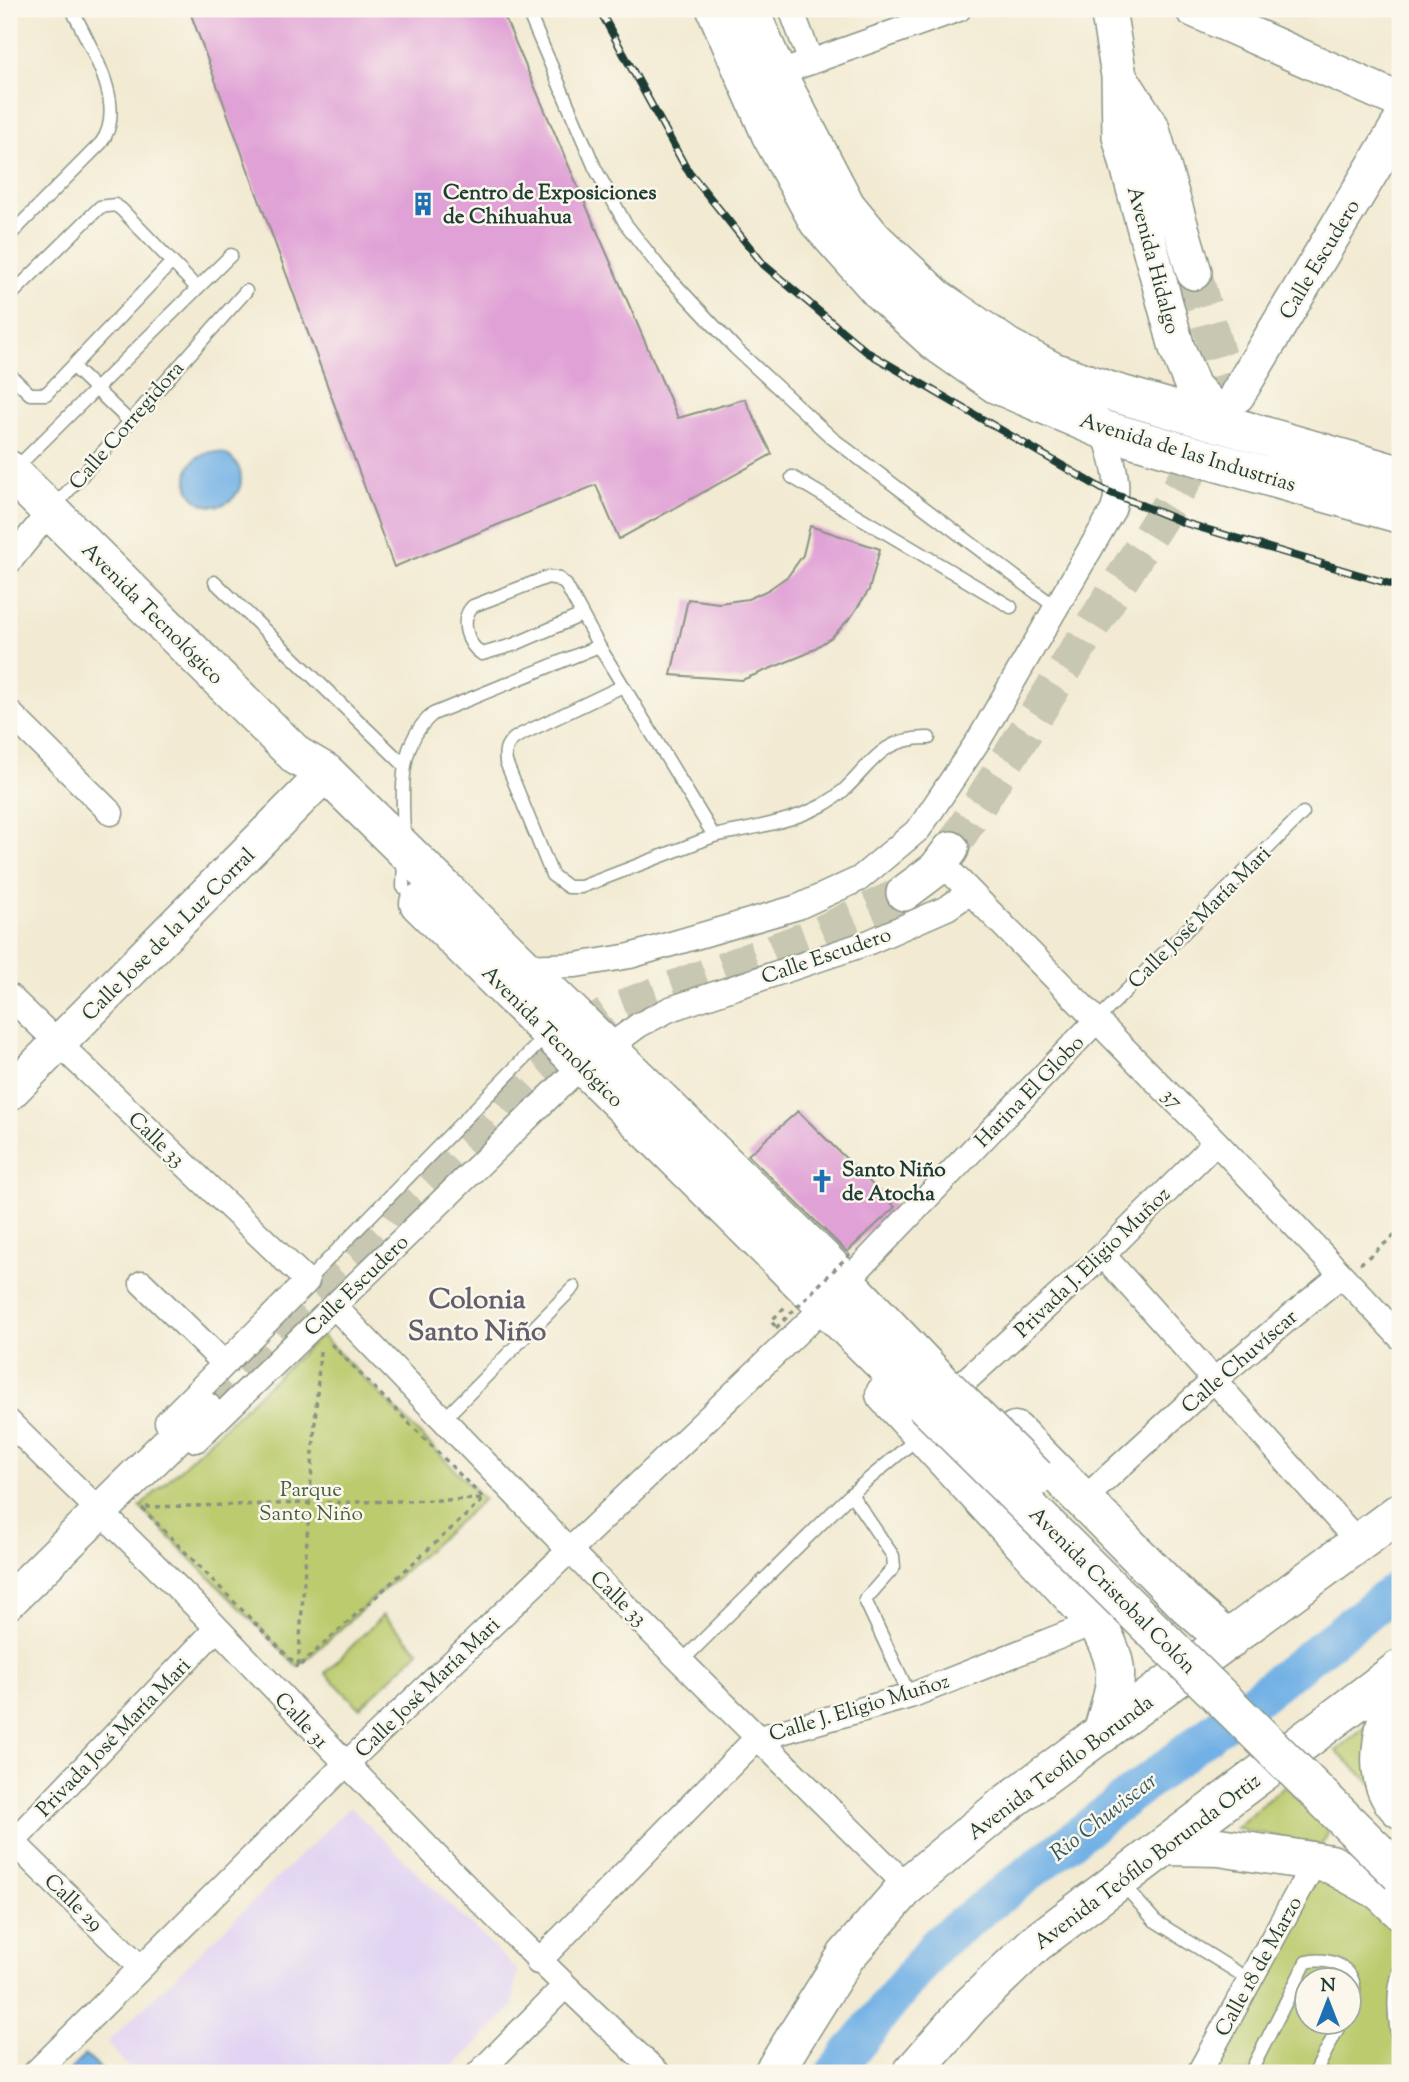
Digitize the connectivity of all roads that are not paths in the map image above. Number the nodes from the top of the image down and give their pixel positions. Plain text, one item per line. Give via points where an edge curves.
1 (72, 9) edge
2 (527, 9) edge
3 (716, 9) edge
4 (749, 9) edge
5 (791, 9) edge
6 (960, 9) edge
7 (1108, 9) edge
8 (1193, 9) edge
9 (794, 68) junction
10 (1119, 76) junction
11 (1400, 101) edge
12 (1400, 123) edge
13 (9, 236) edge
14 (231, 255) dead end
15 (172, 262) junction
16 (1194, 272) tunnel mouth
17 (197, 288) junction
18 (246, 291) dead end
19 (9, 297) edge
20 (73, 367) junction
21 (9, 374) edge
22 (96, 387) junction
23 (1234, 411) junction
24 (129, 421) junction
25 (1104, 430) junction
26 (10, 471) edge
27 (1400, 475) edge
28 (792, 477) dead end
29 (50, 511) junction
30 (1400, 514) edge
31 (9, 562) edge
32 (215, 582) dead end
33 (1054, 606) junction
34 (1011, 607) dead end
35 (582, 615) junction
36 (599, 646) junction
37 (623, 686) junction
38 (9, 712) edge
39 (929, 738) dead end
40 (405, 766) junction
41 (311, 774) junction
42 (111, 813) dead end
43 (1303, 813) dead end
44 (714, 836) junction
45 (946, 856) joint
46 (404, 869) junction
47 (970, 892) junction
48 (904, 893) tunnel mouth
49 (523, 967) junction
50 (9, 996) edge
51 (1096, 1021) junction
52 (549, 1033) junction
53 (58, 1044) junction
54 (594, 1058) junction
55 (9, 1093) edge
56 (1216, 1142) junction
57 (1104, 1255) junction
58 (1340, 1276) junction
59 (306, 1281) junction
60 (142, 1283) dead end
61 (574, 1287) dead end
62 (843, 1291) junction
63 (334, 1306) junction
64 (1400, 1337) edge
65 (224, 1363) junction
66 (1213, 1381) junction
67 (940, 1401) junction
68 (204, 1409) tunnel mouth
69 (442, 1421) junction
70 (9, 1422) edge
71 (851, 1494) junction
72 (1083, 1500) junction
73 (127, 1501) junction
74 (1400, 1512) edge
75 (1358, 1542) junction
76 (570, 1551) junction
77 (9, 1601) edge
78 (1096, 1622) junction
79 (217, 1628) junction
80 (1228, 1641) junction
81 (683, 1660) junction
82 (1400, 1670) edge
83 (910, 1696) junction
84 (1102, 1734) junction
85 (756, 1739) junction
86 (345, 1765) junction
87 (1400, 1809) edge
88 (10, 1842) edge
89 (1400, 1843) edge
90 (1167, 1846) junction
91 (1319, 1862) junction
92 (1400, 1874) edge
93 (1119, 1880) junction
94 (907, 1886) junction
95 (1400, 1910) edge
96 (538, 1962) junction
97 (139, 1966) junction
98 (1304, 1966) edge
99 (1342, 1966) edge
100 (1400, 1969) edge
101 (1250, 1980) junction
102 (1294, 1986) edge
103 (564, 1987) junction
104 (1397, 1991) edge
105 (1334, 2036) edge
106 (1400, 2060) edge
107 (917, 2071) edge
108 (35, 2073) edge
109 (479, 2073) edge
110 (658, 2073) edge
111 (773, 2073) edge
112 (1199, 2073) edge
113 (1250, 2073) edge
114 (1315, 2073) edge

1 - 13 lane via 108,90 111,126 101,143
2 - 33 lane via 595,168 625,223 660,268 735,348 832,438
3 - 25 main road, Avenida de las Industrias via 743,77 805,200 853,262 936,342 996,384
4 - 9 main road, Avenida de las Industrias
5 - 9 street
6 - 9 street
7 - 10 street, Avenida Hidalgo
8 - 11 street
9 - 23 main road, Avenida de las Industrias via 846,206 874,240 936,298 1007,347 1054,372
10 - 16 street, Avenida Hidalgo via 1151,127
10 - 23 street, Avenida Hidalgo via 1120,136 1177,348 1193,387
12 - 23 street, Calle Escudero
14 - 17 lane
15 - 17 lane
15 - 19 lane via 121,209 109,205 100,207
15 - 20 lane
17 - 22 lane
18 - 24 lane, Calle Corregidora
20 - 21 lane via 47,394 37,396
20 - 22 lane
22 - 24 lane
22 - 26 lane
23 - 27 main road, Avenida de las Industrias
24 - 29 lane, Calle Corregidora
25 - 30 main road, Avenida de las Industrias
25 - 33 street via 1118,496
26 - 29 main road, Avenida Tecnológico
28 - 34 lane
29 - 31 street, Calle Corregidora
29 - 41 main road, Avenida Tecnológico
32 - 40 lane
33 - 49 street via 980,738 919,829 859,879 798,907 630,956
35 - 35 lane via 566,585 548,577 473,606 464,618 476,650 489,654
35 - 36 lane
36 - 37 lane
36 - 40 lane via 432,714 416,731
37 - 44 lane
37 - 44 lane via 520,735 509,742 505,752 552,875 568,887 581,887
38 - 42 street
39 - 44 lane via 892,742 839,795 811,811
40 - 46 lane
41 - 46 main road, Avenida Tecnológico
41 - 53 street, Calle Jose de la Luz Corral
43 - 51 lane, Calle José María Mari
45 - 47 street, 37
45 - 48 street
46 - 49 main road, Avenida Tecnológico
46 - 52 main road, Avenida Tecnológico
47 - 51 street, 37
47 - 54 street, Calle Escudero via 947,908 867,943 670,1009
49 - 54 main road, Avenida Tecnológico
50 - 53 street, Calle 33
51 - 56 street, 37
51 - 62 street, Harina El Globo
52 - 54 main road, Avenida Tecnológico
52 - 59 lane
53 - 55 street, Calle Jose de la Luz Corral
53 - 59 street, Calle 33
54 - 62 main road, Avenida Tecnológico
54 - 63 street, Calle Escudero
56 - 57 street, Privada J. Eligio Muñoz
56 - 58 street, 37
57 - 66 street
57 - 67 street, Privada J. Eligio Muñoz
58 - 64 street, 37
58 - 66 street, Calle Chuvíscar
59 - 65 street
60 - 65 street
61 - 69 lane
62 - 67 main road, Avenida Cristobal Colón
62 - 76 street, Calle José María Mari
63 - 69 street, Calle 33
63 - 73 street, Calle Escudero via 164,1472
65 - 73 street via 133,1458 125,1471
66 - 72 street, Calle Chuvíscar
66 - 75 street
67 - 71 lane
67 - 72 main road
67 - 78 main road
67 - 89 main road, Avenida Cristobal Colón, bridge
67 - 92 main road, Avenida Cristobal Colón, bridge
68 - 73 street, Calle Escudero
69 - 76 street, Calle 33
70 - 73 street, Calle 31
71 - 81 lane
71 - 83 lane via 895,1562 866,1600
72 - 80 main road
73 - 77 street, Calle Escudero
73 - 79 street, Calle 31
74 - 75 main road, Avenida Teofilo Borunda
75 - 80 main road, Avenida Teofilo Borunda
76 - 81 street, Calle 33
76 - 86 street, Calle José María Mari
78 - 83 street, Calle J. Eligio Muñoz
78 - 84 main road via 1107,1640 1117,1675
79 - 86 street, Calle 31
79 - 88 street, Privada José María Mari
80 - 84 main road, Avenida Teofilo Borunda
81 - 85 street, Calle 33
82 - 87 main road via 1381,1773 1388,1798
82 - 90 main road, Avenida Teófilo Borunda Ortiz
83 - 85 street, Calle J. Eligio Muñoz
84 - 94 main road, Avenida Teofilo Borunda via 1006,1804
85 - 94 street, Calle 33
85 - 96 street, Calle J. Eligio Muñoz
86 - 96 street, Calle 31
86 - 97 street, Calle José María Mari
88 - 97 street, Calle 29
90 - 91 main road via 1219,1847
90 - 93 main road, Avenida Teófilo Borunda Ortiz
91 - 95 main road via 1358,1877
91 - 101 street, Calle 18 de Marzo
93 - 101 lane via 1155,1921
93 - 107 main road, Avenida Teófilo Borunda Ortiz via 1000,1975
94 - 111 main road, Avenida Teofilo Borunda via 846,1956
96 - 103 street, Calle 31
97 - 108 street, Calle José María Mari
98 - 99 lane via 1321,1959
100 - 104 lane
101 - 112 street, Calle 18 de Marzo
102 - 113 lane
103 - 109 street
103 - 110 street, Calle 31
104 - 106 lane
105 - 114 lane

